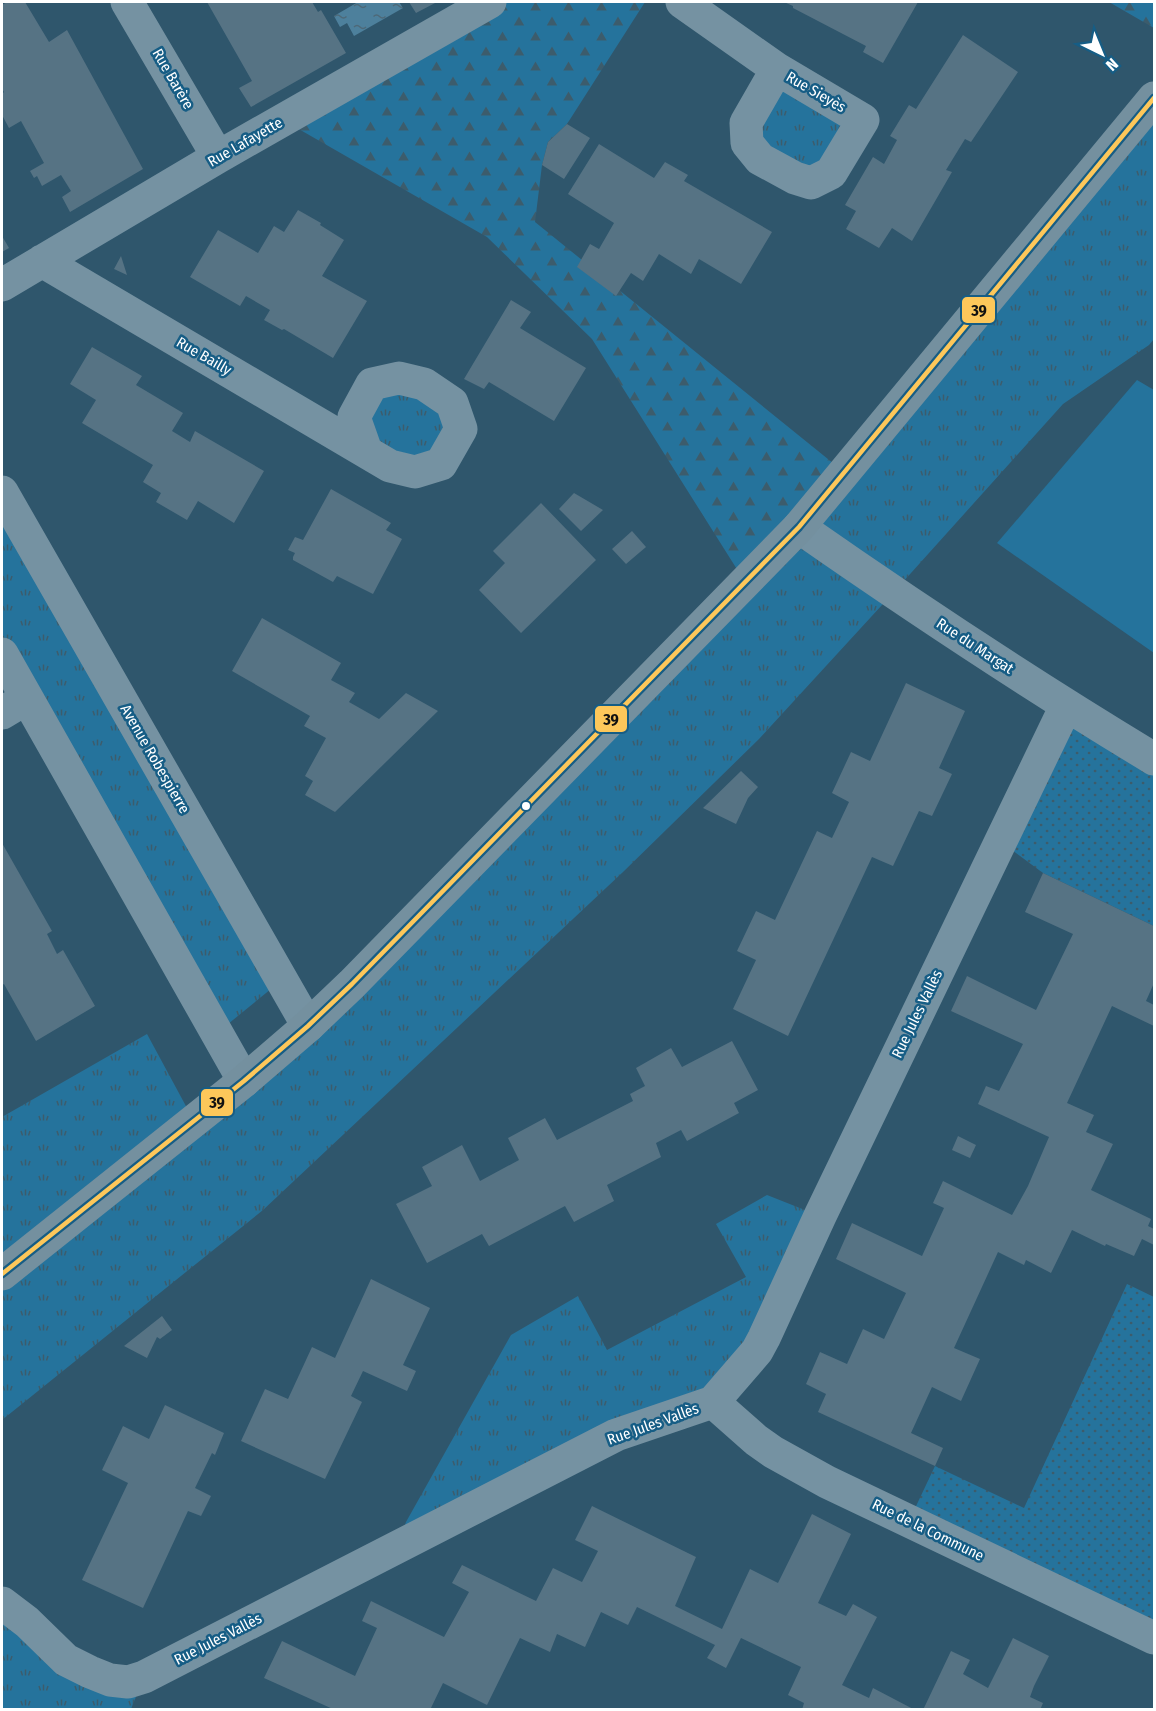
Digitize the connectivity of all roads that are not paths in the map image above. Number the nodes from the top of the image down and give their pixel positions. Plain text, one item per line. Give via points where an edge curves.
1 (127, 2) edge
2 (490, 2) edge
3 (682, 2) edge
4 (777, 69) dead end
5 (1155, 98) edge
6 (218, 157) junction
7 (42, 261) junction
8 (2, 285) edge
9 (366, 451) dead end
10 (2, 492) edge
11 (799, 527) junction
12 (2, 654) edge
13 (14, 705) edge
14 (1066, 706) junction
15 (1155, 759) edge
16 (308, 1026) junction
17 (244, 1081) junction
18 (2, 1274) edge
19 (713, 1402) junction
20 (2, 1603) edge
21 (1155, 1638) edge

1 - 6 street, Rue Barère
2 - 6 street, Rue Lafayette
3 - 4 street, Rue Sieyès
5 - 11 main road
6 - 7 street, Rue Lafayette
7 - 8 street, Rue Lafayette
7 - 9 street, Rue Bailly
10 - 16 street, Avenue Robespierre
11 - 14 street, Rue du Margat
11 - 16 main road
12 - 13 street
13 - 17 street
14 - 15 street, Rue du Margat
14 - 19 street, Rue Jules Vallès via 764,1338
16 - 17 main road
17 - 18 main road
19 - 20 street, Rue Jules Vallès via 616,1435 128,1682 110,1680 66,1659
19 - 21 street, Rue de la Commune via 773,1452 827,1482

